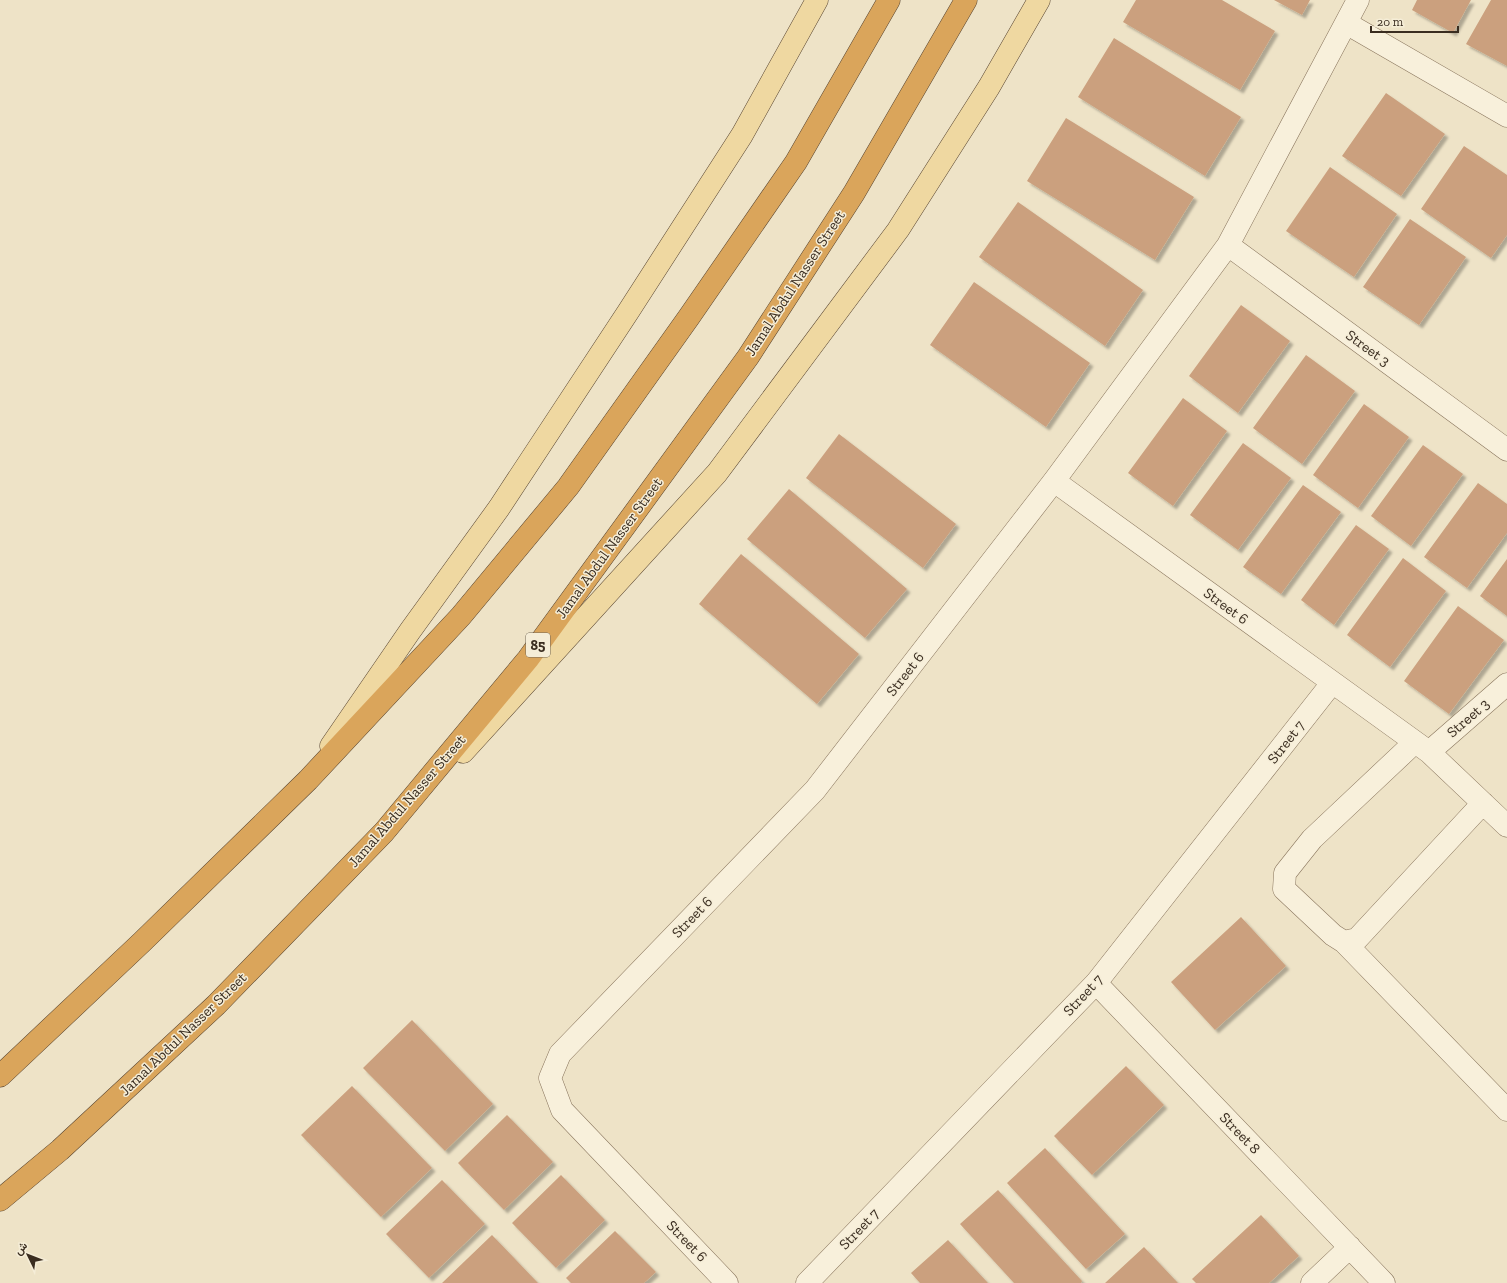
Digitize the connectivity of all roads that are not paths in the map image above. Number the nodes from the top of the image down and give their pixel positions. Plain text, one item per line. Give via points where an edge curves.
1 (817, 0) edge
2 (889, 0) edge
3 (966, 0) edge
4 (1039, 0) edge
5 (1358, 0) edge
6 (1346, 23) junction
7 (1507, 116) edge
8 (1228, 245) junction
9 (1507, 450) edge
10 (1054, 481) junction
11 (1332, 683) junction
12 (1507, 684) edge
13 (1422, 747) junction
14 (308, 780) junction
15 (1483, 803) junction
16 (1507, 826) edge
17 (384, 832) junction
18 (1344, 942) junction
19 (1096, 983) junction
20 (0, 1076) edge
21 (1507, 1110) edge
22 (0, 1200) edge
23 (1350, 1247) junction
24 (727, 1283) edge
25 (807, 1283) edge
26 (1312, 1283) edge
27 (1384, 1283) edge

1 - 14 main road via 742,134 624,318 498,508
2 - 14 highway via 796,162 568,487 461,616
3 - 17 highway, Jamal Abdul Nasser Street / 85 via 854,193 748,357 528,659
4 - 17 main road via 989,87 898,230 717,473 447,770
5 - 6 street
6 - 7 street
6 - 8 street
8 - 9 street, Street 3
8 - 10 street
10 - 11 street, Street 6
10 - 24 street, Street 6 via 815,790 560,1054 550,1078 562,1110
11 - 13 street, Street 6
11 - 19 street, Street 7
12 - 13 street, Street 3
13 - 15 street, Street 6
13 - 18 street, Street 3 via 1312,839 1285,873 1284,889 1333,935
14 - 20 highway
15 - 16 street, Street 6
15 - 18 street via 1357,938
17 - 22 highway, Jamal Abdul Nasser Street / 85 via 216,1005 60,1150
18 - 21 street
19 - 23 street, Street 8
19 - 25 street, Street 7
23 - 26 street
23 - 27 street, Street 8

